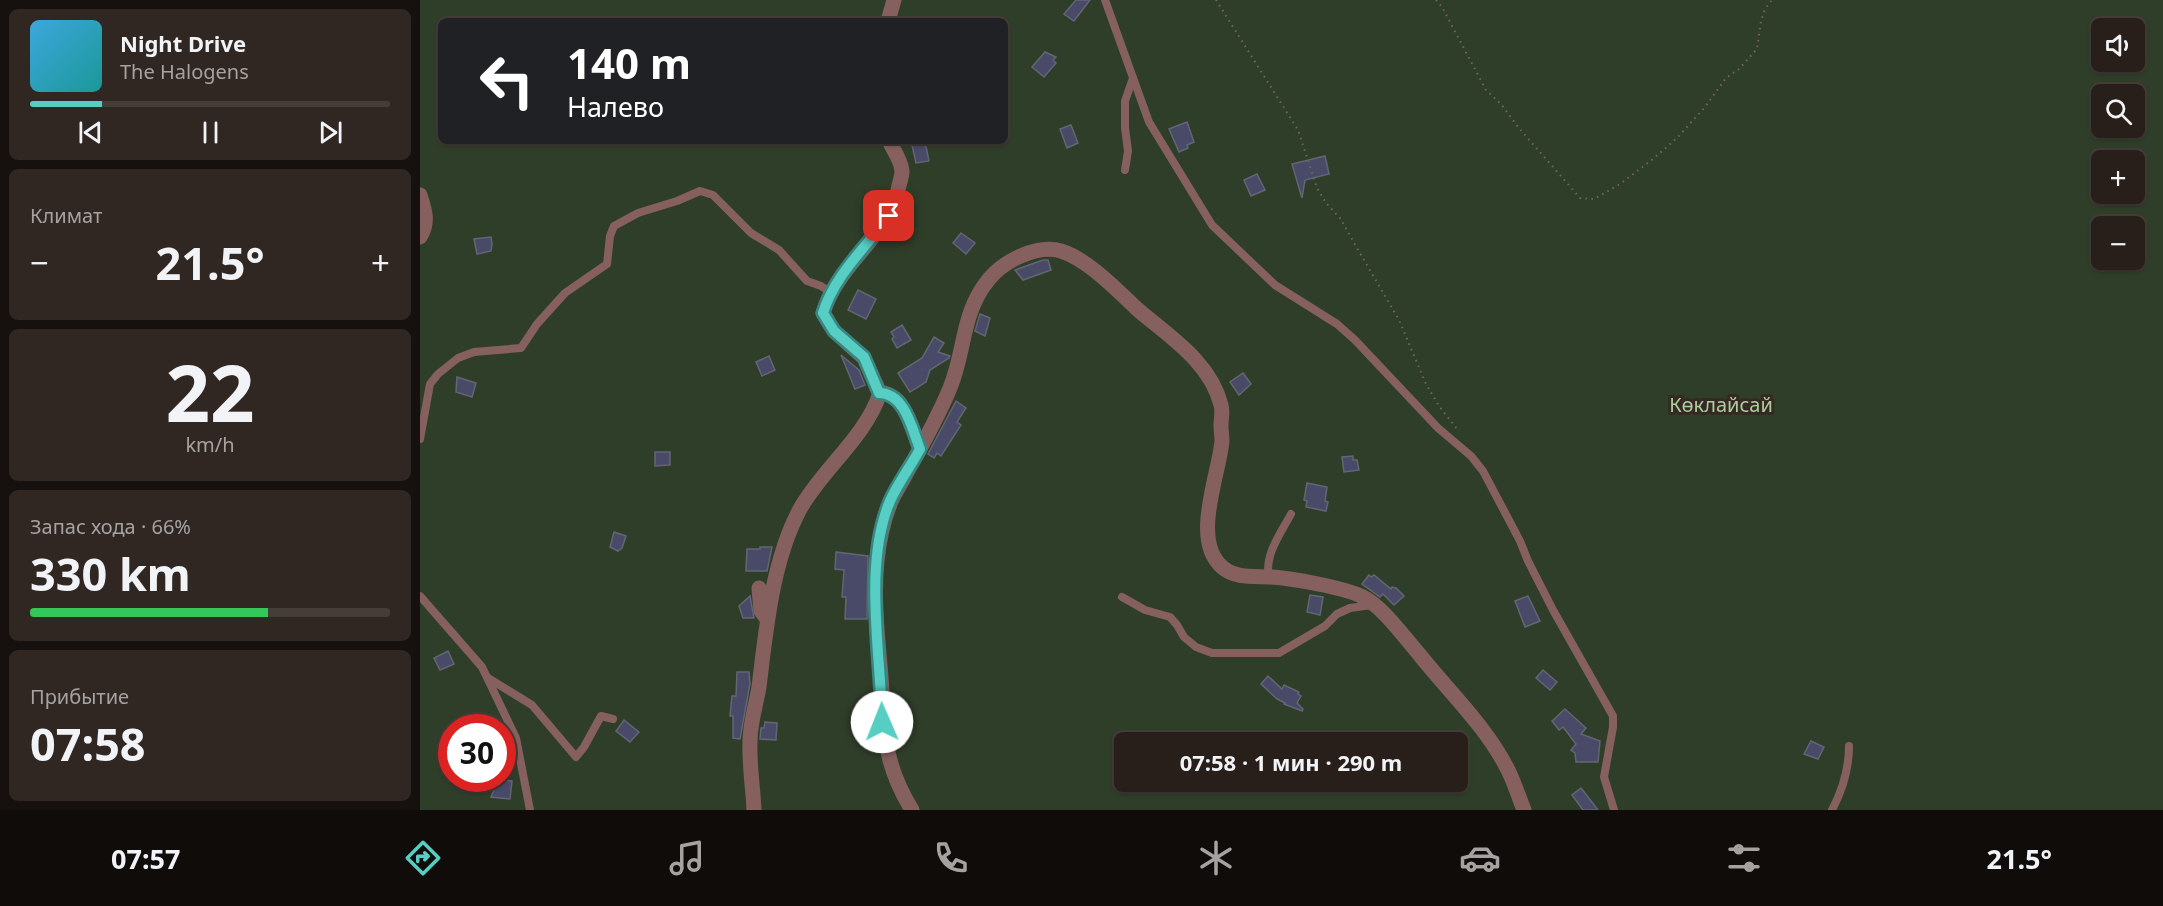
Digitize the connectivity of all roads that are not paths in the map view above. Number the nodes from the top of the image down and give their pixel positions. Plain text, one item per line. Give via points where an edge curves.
1 (894, 0) edge
2 (1105, 0) edge
3 (889, 18) edge
4 (1133, 78) junction
5 (891, 144) edge
6 (1125, 170) dead end
7 (420, 195) edge
8 (420, 237) edge
9 (831, 293) junction
10 (879, 393) junction
11 (420, 438) edge
12 (920, 449) junction
13 (1291, 514) dead end
14 (1269, 577) junction
15 (759, 588) dead end
16 (420, 596) edge
17 (1122, 597) dead end
18 (1374, 605) junction
19 (767, 619) junction
20 (488, 678) junction
21 (613, 719) dead end
22 (1848, 746) dead end
23 (530, 810) edge
24 (754, 810) edge
25 (912, 810) edge
26 (1524, 810) edge
27 (1614, 810) edge
28 (1832, 810) edge

1 - 3 street
2 - 4 lane
4 - 6 lane via 1125,101
4 - 27 lane via 1149,122 1212,225 1275,285 1346,332 1483,471 1553,610 1613,716 1604,777
5 - 9 street via 902,173 889,216
7 - 8 street via 426,212
9 - 10 street via 823,313 834,331 864,357
9 - 11 lane via 807,281 778,250 751,233 713,195 700,191 614,226 608,264 565,293 521,348 474,352 458,358 438,374 430,384
10 - 12 street via 895,397
10 - 19 street via 874,411 800,510 783,550
12 - 14 street via 951,386 969,312 978,295 992,276 1023,255 1041,250 1060,251 1103,278 1206,371 1222,406 1222,442 1207,525 1213,555 1218,564 1236,575
12 - 25 street via 891,500 883,524 876,588 882,722 890,767
13 - 14 lane via 1269,556
14 - 18 street via 1346,592 1364,597
15 - 19 street via 761,611
16 - 20 lane
17 - 18 lane via 1145,610 1170,617 1184,637 1212,653 1279,653 1343,611
18 - 26 street via 1469,712 1509,771
19 - 24 street via 750,739
20 - 21 lane via 532,705 576,757 601,716
20 - 23 lane via 516,738
22 - 28 lane via 1842,788

